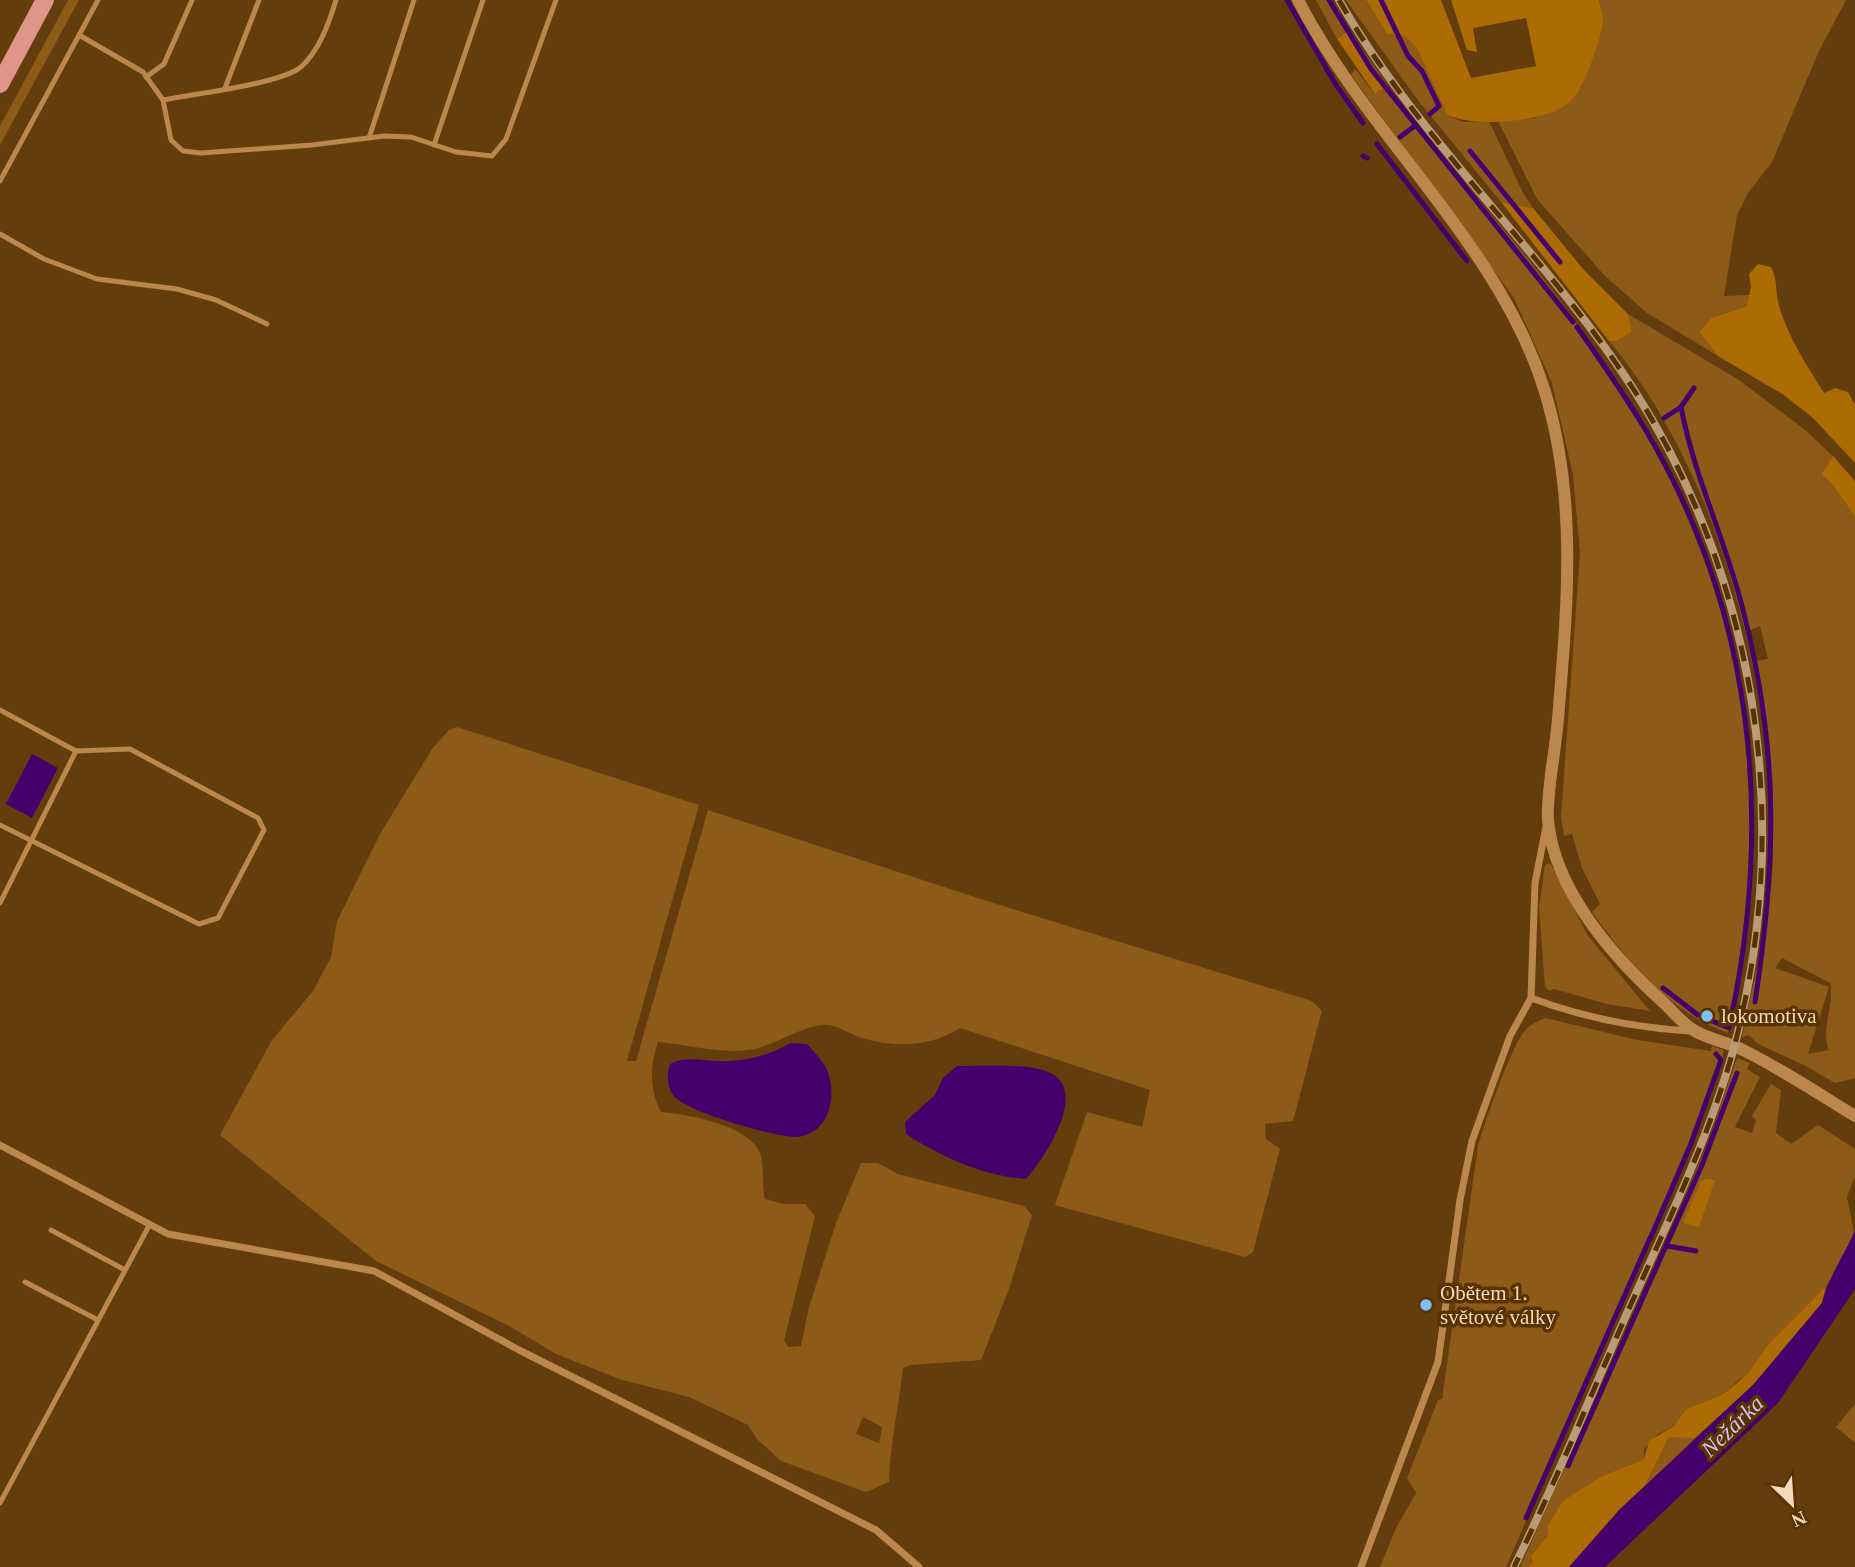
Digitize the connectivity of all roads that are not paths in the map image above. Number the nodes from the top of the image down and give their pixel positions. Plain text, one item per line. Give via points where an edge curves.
1 (45, 0) edge
2 (98, 0) edge
3 (192, 0) edge
4 (259, 0) edge
5 (336, 0) edge
6 (414, 0) edge
7 (483, 0) edge
8 (556, 0) edge
9 (1298, 0) edge
10 (79, 35) junction
11 (146, 77) junction
12 (0, 84) edge
13 (225, 88) junction
14 (163, 100) junction
15 (369, 138) junction
16 (434, 145) junction
17 (0, 181) edge
18 (0, 233) edge
19 (267, 324) dead end
20 (0, 710) edge
21 (76, 751) junction
22 (1548, 819) junction
23 (0, 825) edge
24 (30, 841) junction
25 (0, 902) edge
26 (1531, 998) junction
27 (1694, 1031) junction
28 (1855, 1116) edge
29 (0, 1145) edge
30 (150, 1224) junction
31 (51, 1230) dead end
32 (125, 1270) junction
33 (26, 1282) dead end
34 (98, 1320) junction
35 (0, 1503) edge
36 (919, 1567) edge
37 (1361, 1567) edge

1 - 12 main road
2 - 10 lane
3 - 11 lane via 164,64
4 - 13 lane
5 - 13 lane via 326,32 300,67
6 - 15 lane
7 - 16 lane
8 - 16 lane via 506,139 492,156
9 - 22 street via 1343,79 1495,284 1528,344 1545,391 1565,487 1569,584
10 - 11 lane
10 - 17 lane
11 - 14 lane
13 - 14 lane
14 - 15 lane via 172,140 183,151
15 - 16 lane via 411,137
18 - 19 lane via 44,259 97,279 177,289 216,300
20 - 21 lane
21 - 24 lane
21 - 24 lane via 130,748 258,818 264,830 218,918 199,924
22 - 26 street via 1535,883
22 - 27 street via 1558,858 1587,918 1631,973
23 - 24 lane
24 - 25 lane
26 - 27 street via 1647,1029
26 - 37 street via 1510,1036 1472,1141 1438,1362
27 - 28 street via 1745,1051
29 - 30 street
30 - 32 lane
30 - 36 street via 168,1234 374,1271 519,1350 876,1530
31 - 32 lane
32 - 34 lane
33 - 34 lane
34 - 35 lane

